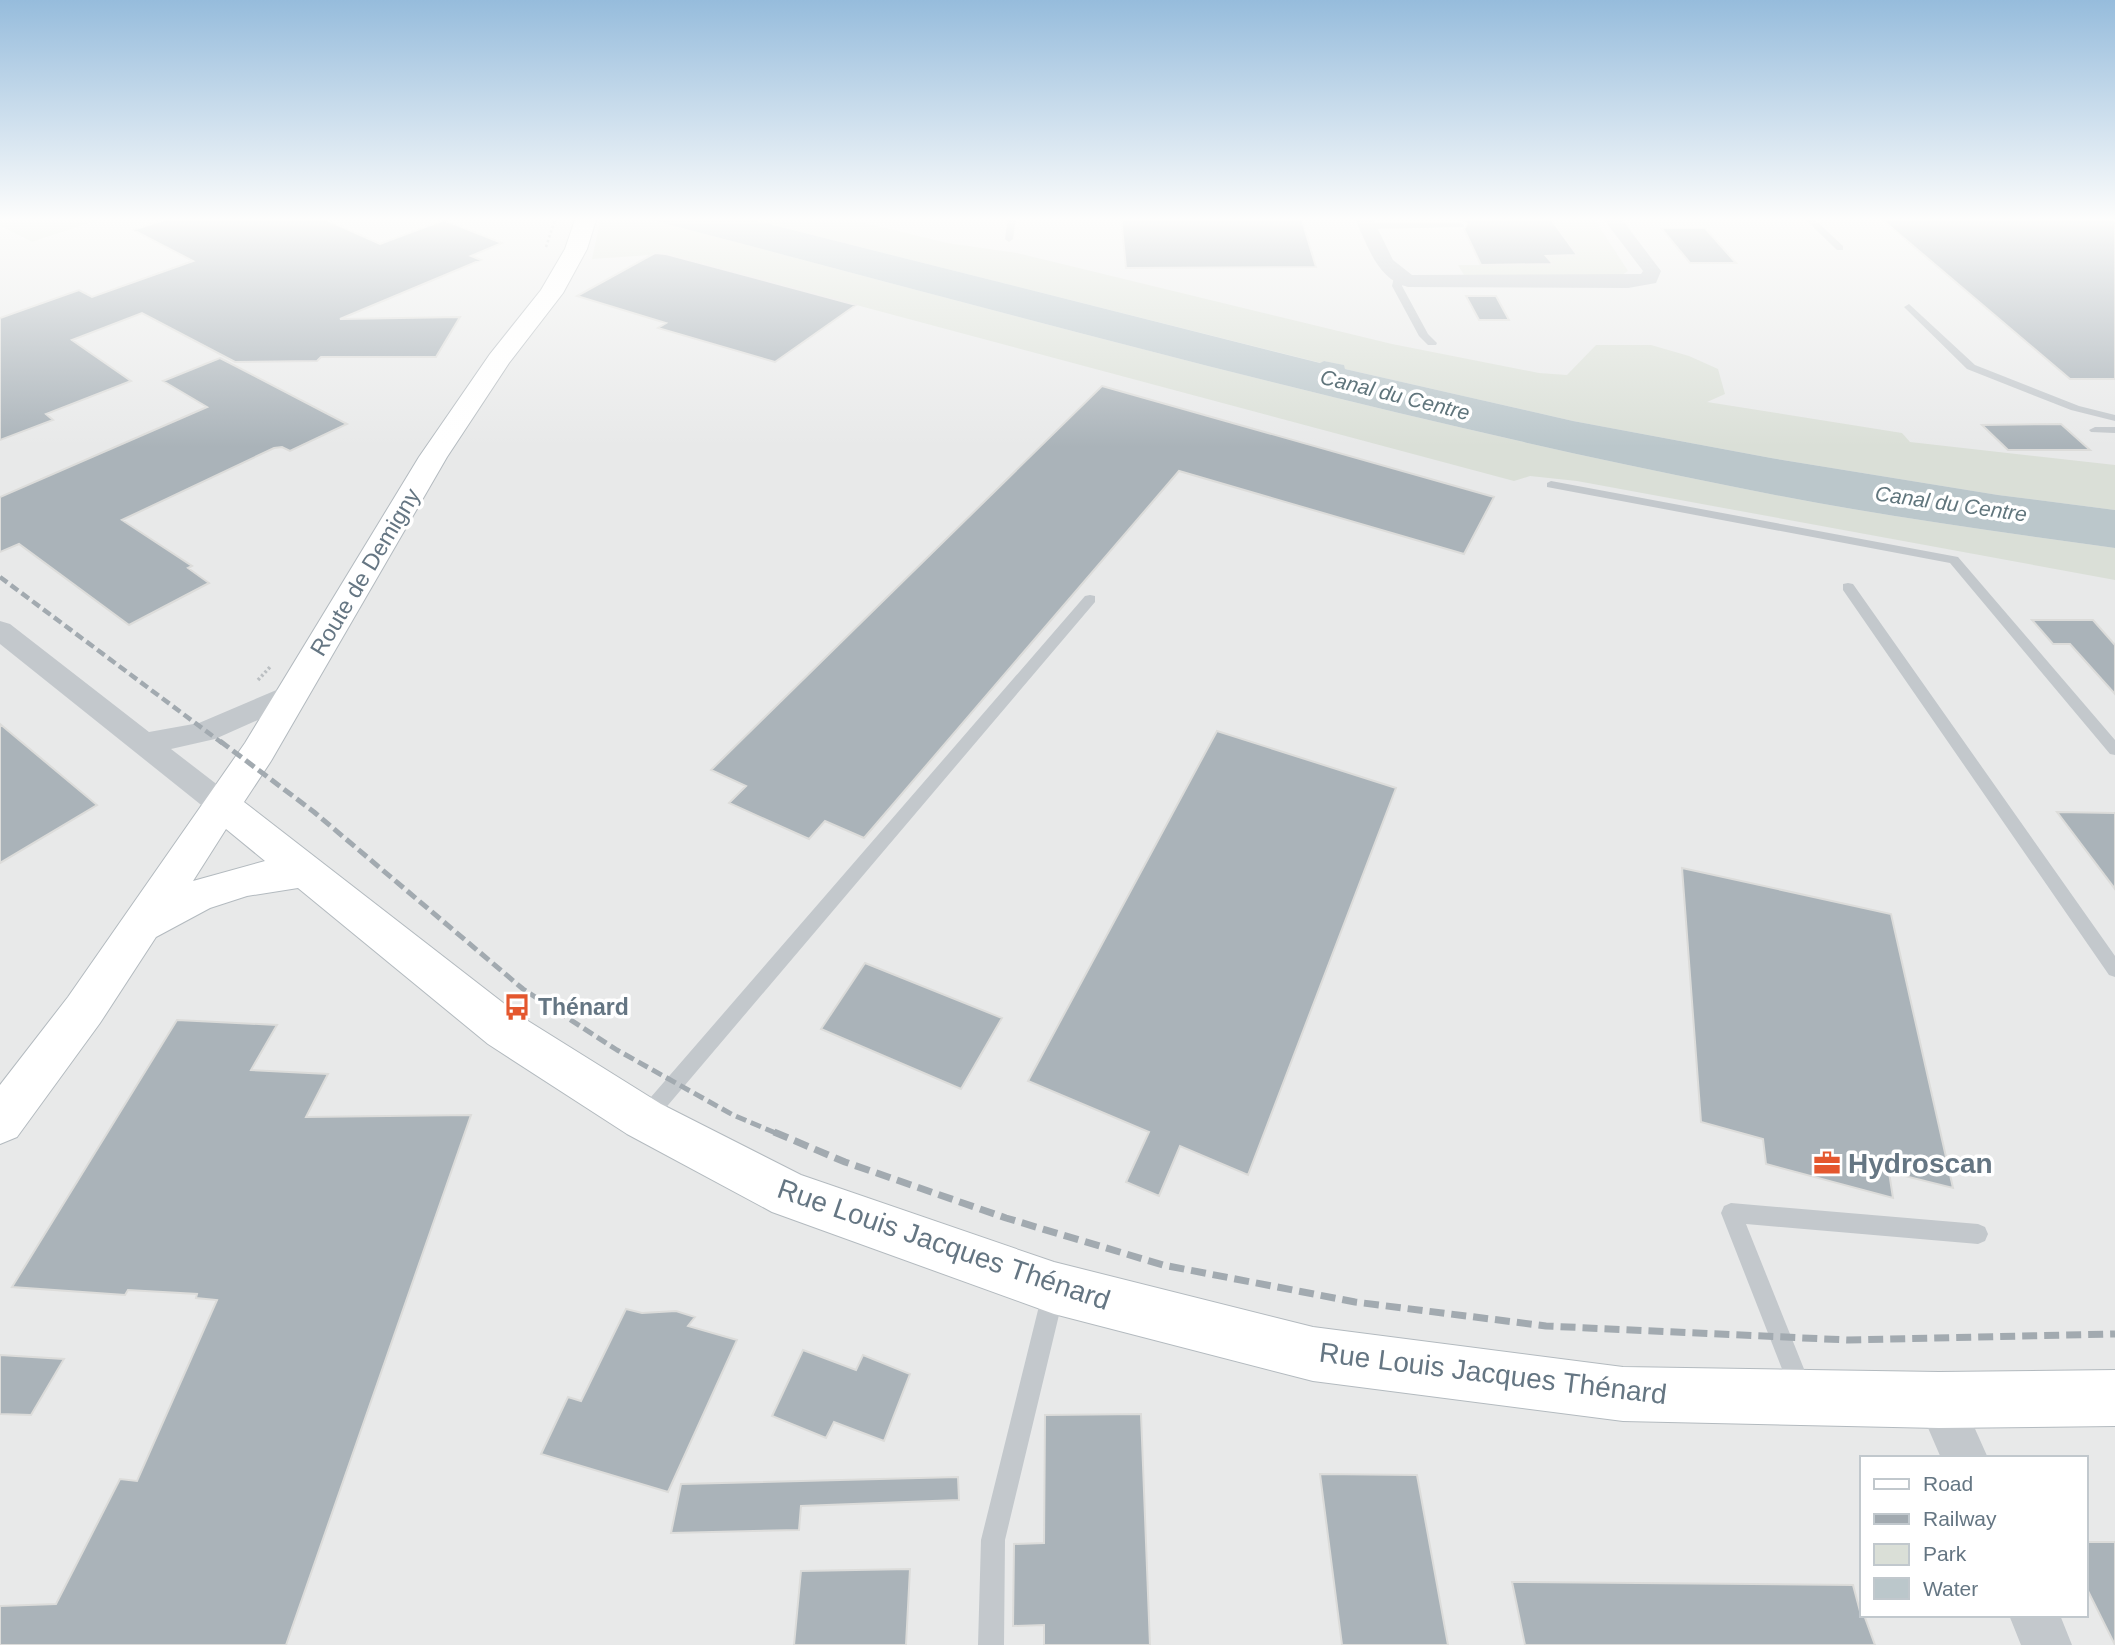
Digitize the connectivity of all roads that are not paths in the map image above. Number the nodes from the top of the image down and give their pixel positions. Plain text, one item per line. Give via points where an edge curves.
1 (550, 294) edge
2 (1400, 294) edge
3 (1909, 307) dead end
4 (1432, 343) dead end
5 (2115, 418) edge
6 (2095, 430) dead end
7 (2115, 430) edge
8 (1551, 485) dead end
9 (1847, 587) dead end
10 (1090, 599) dead end
11 (0, 630) edge
12 (293, 693) junction
13 (145, 743) junction
14 (2115, 750) edge
15 (221, 804) junction
16 (304, 871) junction
17 (139, 927) junction
18 (2115, 970) edge
19 (644, 1119) junction
20 (0, 1122) edge
21 (1978, 1234) dead end
22 (1054, 1288) junction
23 (1805, 1398) junction
24 (2115, 1398) edge
25 (1939, 1400) junction
26 (1964, 1456) edge
27 (2035, 1617) edge
28 (991, 1645) edge
29 (2047, 1645) edge

1 - 12 main road, Route de Demigny via 499,359 433,457
2 - 4 lane via 1423,336
3 - 5 lane via 1971,367 2075,408
6 - 7 lane
8 - 14 lane via 1954,560
9 - 18 lane
10 - 19 lane
11 - 13 street
12 - 13 street via 205,732
12 - 15 main road, Route de Demigny
13 - 15 street
15 - 16 main road, Rue Louis Jacques Thénard
15 - 17 main road, Route de Demigny
16 - 17 main road, Route de Demigny via 247,880 197,896
16 - 19 main road, Rue Louis Jacques Thénard via 504,1030
17 - 20 main road, Route de Demigny
19 - 22 main road, Rue Louis Jacques Thénard via 789,1195
21 - 23 lane via 1731,1213
22 - 23 main road, Rue Louis Jacques Thénard via 1313,1354 1623,1394
22 - 28 lane via 993,1539
23 - 25 main road, Rue Louis Jacques Thénard
24 - 25 main road, Rue Louis Jacques Thénard
25 - 26 street
27 - 29 street

